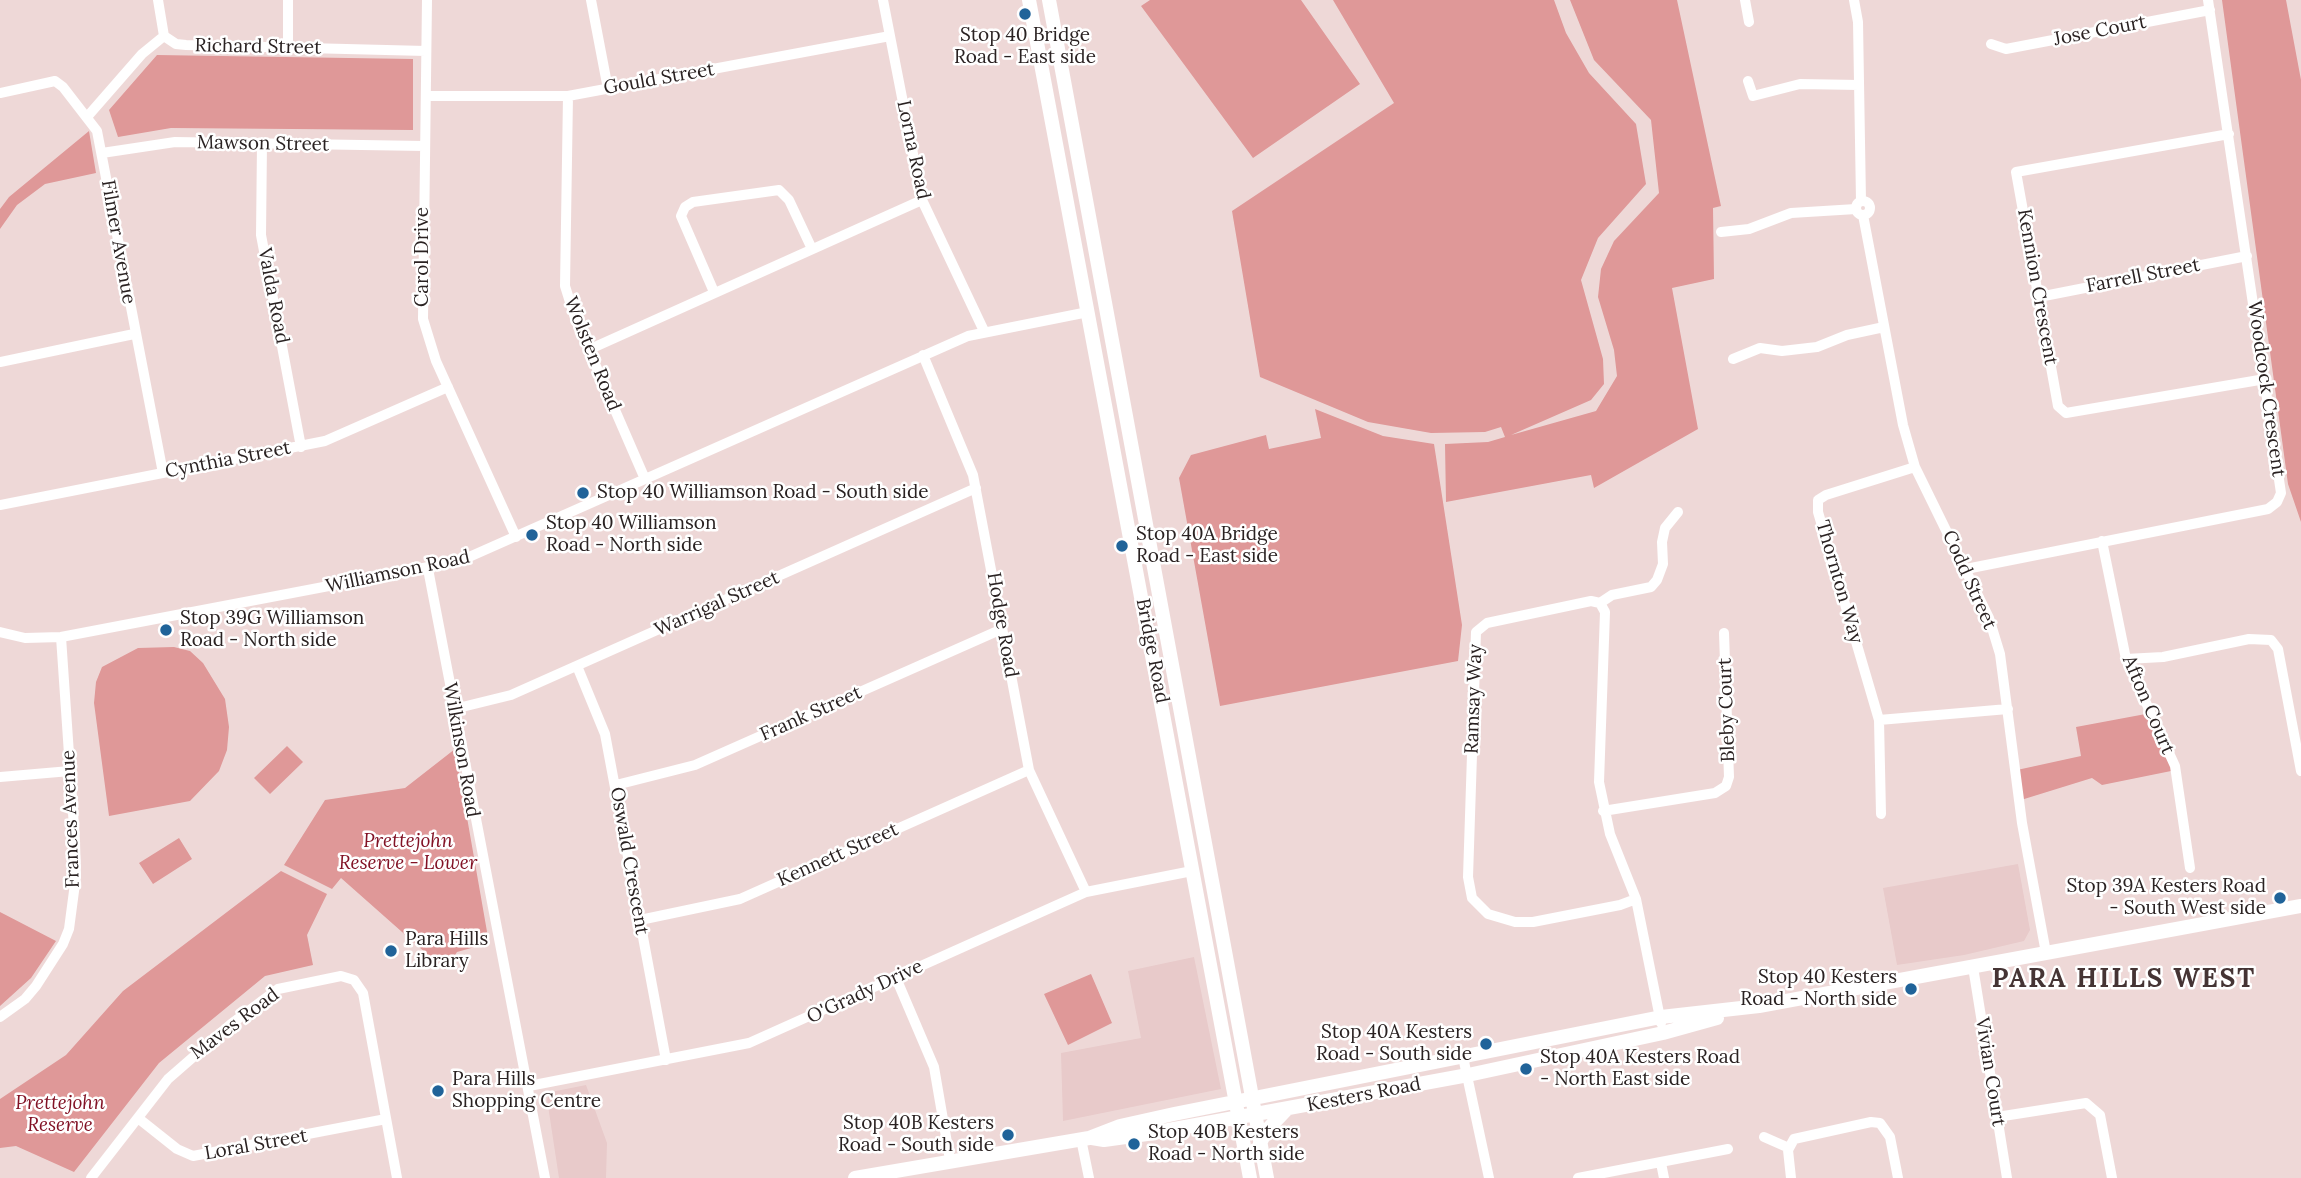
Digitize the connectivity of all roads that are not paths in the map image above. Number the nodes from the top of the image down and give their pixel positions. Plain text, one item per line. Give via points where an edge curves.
1 (158, 0) edge
2 (288, 0) edge
3 (428, 0) edge
4 (591, 0) edge
5 (883, 0) edge
6 (1029, 0) edge
7 (1049, 0) edge
8 (1745, 0) edge
9 (1854, 0) edge
10 (2209, 5) edge
11 (1749, 22) dead end
12 (164, 36) junction
13 (890, 36) junction
14 (1991, 44) dead end
15 (288, 48) junction
16 (426, 51) junction
17 (1748, 81) dead end
18 (1859, 85) junction
19 (608, 89) junction
20 (0, 93) edge
21 (426, 96) junction
22 (568, 96) junction
23 (87, 117) junction
24 (2229, 134) junction
25 (262, 144) junction
26 (1077, 145) junction
27 (424, 146) junction
28 (1058, 149) junction
29 (102, 153) junction
30 (922, 200) junction
31 (1860, 208) junction
32 (1721, 232) dead end
33 (812, 249) junction
34 (2247, 256) junction
35 (714, 292) junction
36 (2039, 297) junction
37 (1107, 308) junction
38 (1088, 312) junction
39 (1884, 327) junction
40 (984, 331) junction
41 (134, 334) junction
42 (588, 350) junction
43 (923, 355) junction
44 (1733, 359) dead end
45 (0, 362) edge
46 (2265, 379) junction
47 (448, 387) junction
48 (301, 447) junction
49 (1915, 467) junction
50 (163, 473) junction
51 (645, 479) junction
52 (1138, 480) junction
53 (1121, 484) junction
54 (976, 488) junction
55 (0, 505) edge
56 (1678, 512) dead end
57 (516, 537) junction
58 (2102, 541) junction
59 (428, 569) junction
60 (1966, 569) junction
61 (1600, 603) junction
62 (1002, 629) junction
63 (0, 632) edge
64 (1724, 633) dead end
65 (61, 637) junction
66 (2126, 659) junction
67 (577, 666) junction
68 (454, 709) junction
69 (2008, 709) junction
70 (1879, 720) junction
71 (1029, 770) junction
72 (70, 771) junction
73 (2301, 771) edge
74 (0, 776) edge
75 (616, 785) junction
76 (1603, 811) junction
77 (1881, 814) dead end
78 (1210, 867) junction
79 (2190, 868) dead end
80 (1192, 871) junction
81 (1086, 892) junction
82 (1636, 899) junction
83 (2301, 906) edge
84 (640, 920) junction
85 (2046, 953) junction
86 (1973, 967) junction
87 (896, 978) junction
88 (1759, 1006) junction
89 (0, 1017) edge
90 (1661, 1017) junction
91 (1663, 1033) junction
92 (1463, 1057) junction
93 (666, 1060) junction
94 (1468, 1075) junction
95 (529, 1086) junction
96 (1252, 1099) junction
97 (1236, 1102) junction
98 (1286, 1110) junction
99 (1255, 1116) junction
100 (1997, 1117) junction
101 (138, 1118) junction
102 (386, 1119) junction
103 (1239, 1119) junction
104 (1764, 1137) dead end
105 (1085, 1138) junction
106 (1260, 1143) junction
107 (1788, 1148) junction
108 (1728, 1149) dead end
109 (950, 1160) junction
110 (1661, 1163) junction
111 (91, 1178) edge
112 (397, 1178) edge
113 (545, 1178) edge
114 (855, 1178) edge
115 (1089, 1178) edge
116 (1250, 1178) edge
117 (1267, 1178) edge
118 (1489, 1178) edge
119 (1578, 1178) edge
120 (1664, 1178) edge
121 (1791, 1178) edge
122 (1898, 1178) edge
123 (2007, 1178) edge
124 (2112, 1178) edge

1 - 12 street
2 - 15 street
3 - 16 street, Carol Drive
4 - 19 street
5 - 13 street, Lorna Road
6 - 28 main road, Bridge Road
7 - 26 main road, Bridge Road
8 - 11 street
9 - 18 street, Codd Street
10 - 14 street, Jose Court via 2006,49
10 - 24 street, Woodcock Crescent
12 - 15 street, Richard Street via 186,45
12 - 23 street via 142,54
13 - 19 street, Gould Street
13 - 30 street, Lorna Road
15 - 16 street, Richard Street
16 - 21 street, Carol Drive
17 - 18 street via 1753,96 1800,84
18 - 31 street, Codd Street
19 - 22 street, Gould Street
20 - 23 street, Filmer Avenue via 55,81
21 - 22 street, Gould Street
21 - 27 street, Carol Drive
22 - 42 street, Wolsten Road via 565,278 571,310
23 - 29 street, Filmer Avenue
24 - 34 street, Woodcock Crescent
24 - 36 street, Kennion Crescent via 2016,172
25 - 27 street, Mawson Street
25 - 29 street, Mawson Street via 175,142
25 - 48 street, Valda Road via 262,243
26 - 28 main road
26 - 37 main road, Bridge Road
27 - 47 street, Carol Drive via 422,312
28 - 38 main road, Bridge Road
29 - 41 street, Filmer Avenue
30 - 33 street
30 - 40 street, Lorna Road
31 - 32 street via 1791,213 1749,229
31 - 39 street, Codd Street
33 - 35 street
33 - 35 street via 789,200 779,190 692,202 681,216
34 - 36 street, Farrell Street
34 - 46 street, Woodcock Crescent
35 - 42 street
36 - 46 street, Kennion Crescent via 2058,406 2066,413
37 - 38 main road
37 - 52 main road, Bridge Road
38 - 40 street, Williamson Road
38 - 53 main road, Bridge Road
39 - 44 street via 1817,347 1760,348
39 - 49 street, Codd Street
40 - 43 street, Williamson Road
41 - 45 street
41 - 50 street, Filmer Avenue
42 - 51 street, Wolsten Road
43 - 51 street, Williamson Road
43 - 54 street, Hodge Road
46 - 58 street, Woodcock Crescent via 2281,493 2277,502 2269,509
47 - 48 street, Cynthia Street via 346,434
47 - 57 street, Carol Drive
48 - 50 street, Cynthia Street
49 - 60 street, Codd Street
49 - 70 street, Thornton Way via 1818,500
50 - 55 street, Cynthia Street
51 - 57 street, Williamson Road
52 - 53 main road
52 - 78 main road, Bridge Road
53 - 80 main road, Bridge Road
54 - 62 street, Hodge Road
54 - 67 street, Warrigal Street
56 - 61 street, Ramsay Way via 1665,528 1663,564 1651,587 1612,595
57 - 59 street, Williamson Road via 474,556
58 - 60 street, Woodcock Crescent
58 - 66 street, Afton Court
59 - 65 street, Williamson Road
59 - 68 street, Wilkinson Road
60 - 69 street, Codd Street via 2000,654
61 - 76 street via 1606,625 1599,782
61 - 82 street, Ramsay Way via 1581,602 1487,623 1476,632 1469,888 1488,914 1515,922
62 - 71 street, Hodge Road
62 - 75 street, Frank Street via 695,765
63 - 65 street, Williamson Road via 25,638
64 - 76 street, Bleby Court via 1726,786 1715,793
65 - 72 street, Frances Avenue
66 - 73 street via 2163,657 2249,639 2271,640 2278,649
66 - 79 street, Afton Court via 2175,766
67 - 68 street, Warrigal Street via 502,699
67 - 75 street, Oswald Crescent via 605,734
68 - 95 street, Wilkinson Road
69 - 70 street
69 - 85 street, Codd Street via 2022,823
70 - 77 street, Thornton Way
71 - 81 street, Hodge Road
71 - 84 street, Kennett Street via 740,899
72 - 74 street
72 - 89 street, Frances Avenue via 76,876 69,929 36,986
75 - 84 street, Oswald Crescent
76 - 82 street
78 - 80 main road
78 - 96 main road, Bridge Road
80 - 81 street, O'Grady Drive
80 - 97 main road, Bridge Road
81 - 87 street, O'Grady Drive
82 - 90 street
83 - 85 main road, Kesters Road
84 - 93 street, Oswald Crescent
85 - 86 main road, Kesters Road
86 - 88 main road, Kesters Road
86 - 100 street, Vivian Court
87 - 93 street, O'Grady Drive via 761,1039
87 - 109 street via 934,1067
88 - 90 main road, Kesters Road
88 - 91 main road, Kesters Road
90 - 91 street
90 - 92 main road, Kesters Road
91 - 94 main road, Kesters Road
92 - 94 street
92 - 96 main road, Kesters Road
93 - 95 street, O'Grady Drive
94 - 98 main road, Kesters Road
94 - 118 street
95 - 113 street, Wilkinson Road
96 - 97 main road, Kesters Road
96 - 99 main road, Bridge Road
97 - 103 main road, Bridge Road
97 - 105 main road, Kesters Road via 1120,1126
98 - 99 main road, Kesters Road
98 - 106 main road
99 - 103 main road, Kesters Road
99 - 106 main road, Bridge Road
100 - 123 street, Vivian Court
100 - 124 street via 2086,1103 2100,1115
101 - 102 street, Loral Street via 192,1156
101 - 102 street, Maves Road via 179,1068 275,991 341,976 354,980 363,993
101 - 111 street, Maves Road
102 - 112 street, Maves Road
103 - 105 main road, Kesters Road via 1121,1139
103 - 116 main road, Bridge Road
104 - 107 street
105 - 109 main road, Kesters Road
105 - 115 street
106 - 117 main road, Bridge Road
107 - 121 street
107 - 122 street via 1802,1135 1880,1123 1890,1137
108 - 110 street
109 - 114 main road, Kesters Road
110 - 119 street
110 - 120 street

